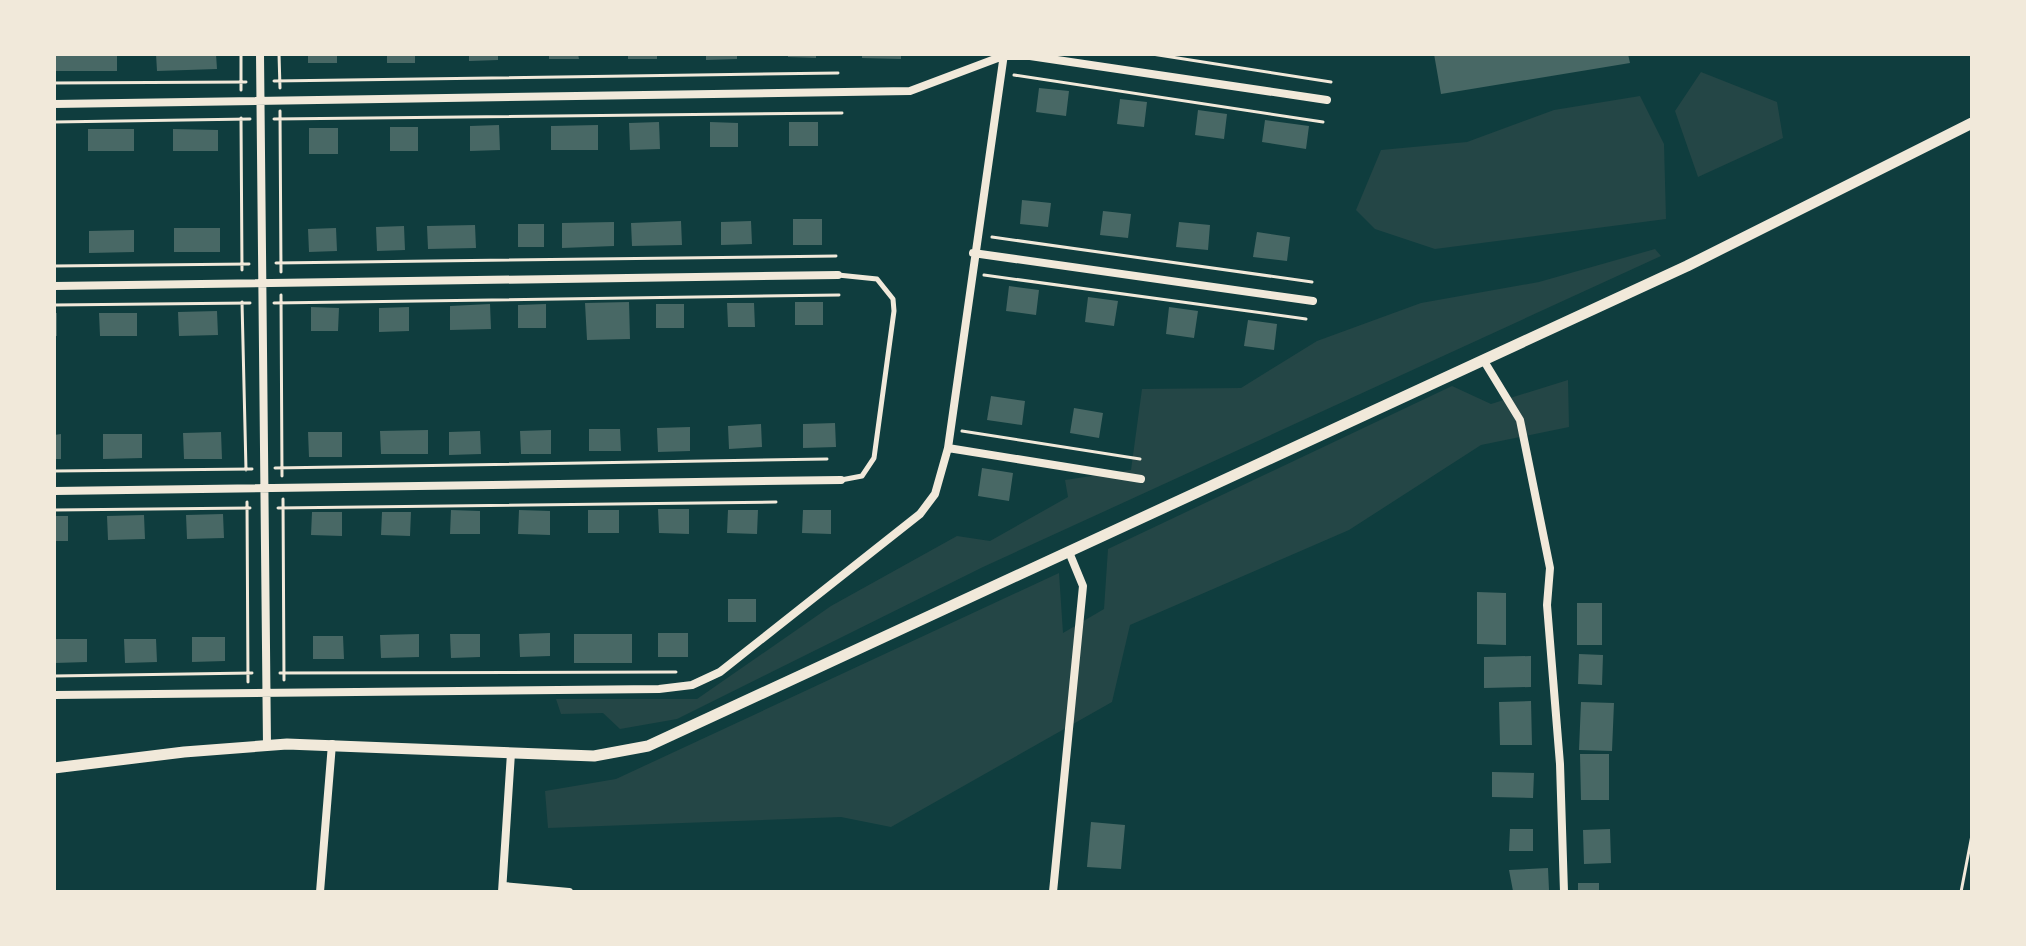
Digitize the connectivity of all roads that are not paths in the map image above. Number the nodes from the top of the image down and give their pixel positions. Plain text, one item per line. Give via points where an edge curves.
1 (260, 54) edge
2 (1004, 55) edge
3 (260, 100) junction
4 (1327, 100) dead end
5 (54, 104) edge
6 (1972, 123) edge
7 (973, 253) junction
8 (838, 275) joint
9 (263, 284) junction
10 (54, 286) edge
11 (1313, 301) dead end
12 (1484, 361) junction
13 (948, 448) junction
14 (1141, 479) dead end
15 (841, 480) joint
16 (263, 489) junction
17 (54, 491) edge
18 (1069, 552) junction
19 (266, 692) junction
20 (54, 695) edge
21 (332, 744) junction
22 (267, 745) junction
23 (511, 753) junction
24 (54, 768) edge
25 (502, 889) edge
26 (320, 892) edge
27 (569, 892) edge
28 (1053, 892) edge
29 (1564, 892) edge

1 - 3 street
2 - 3 street via 910,91
2 - 4 street
2 - 7 street
3 - 5 street
3 - 9 street
6 - 12 street
7 - 11 street
7 - 13 street
8 - 9 street
8 - 15 lane via 877,279 893,299 894,311 874,458 862,476
9 - 10 street
9 - 16 street
12 - 18 street
12 - 29 street via 1520,420 1550,568 1547,605
13 - 14 street
13 - 19 street via 935,494 907,527 720,672 692,685
15 - 16 street
16 - 17 street
16 - 19 street
18 - 23 street via 661,741 594,756
18 - 28 street via 1083,586
19 - 20 street
19 - 22 street
21 - 22 street
21 - 23 street
21 - 26 street
22 - 24 street
23 - 25 street
25 - 27 street

